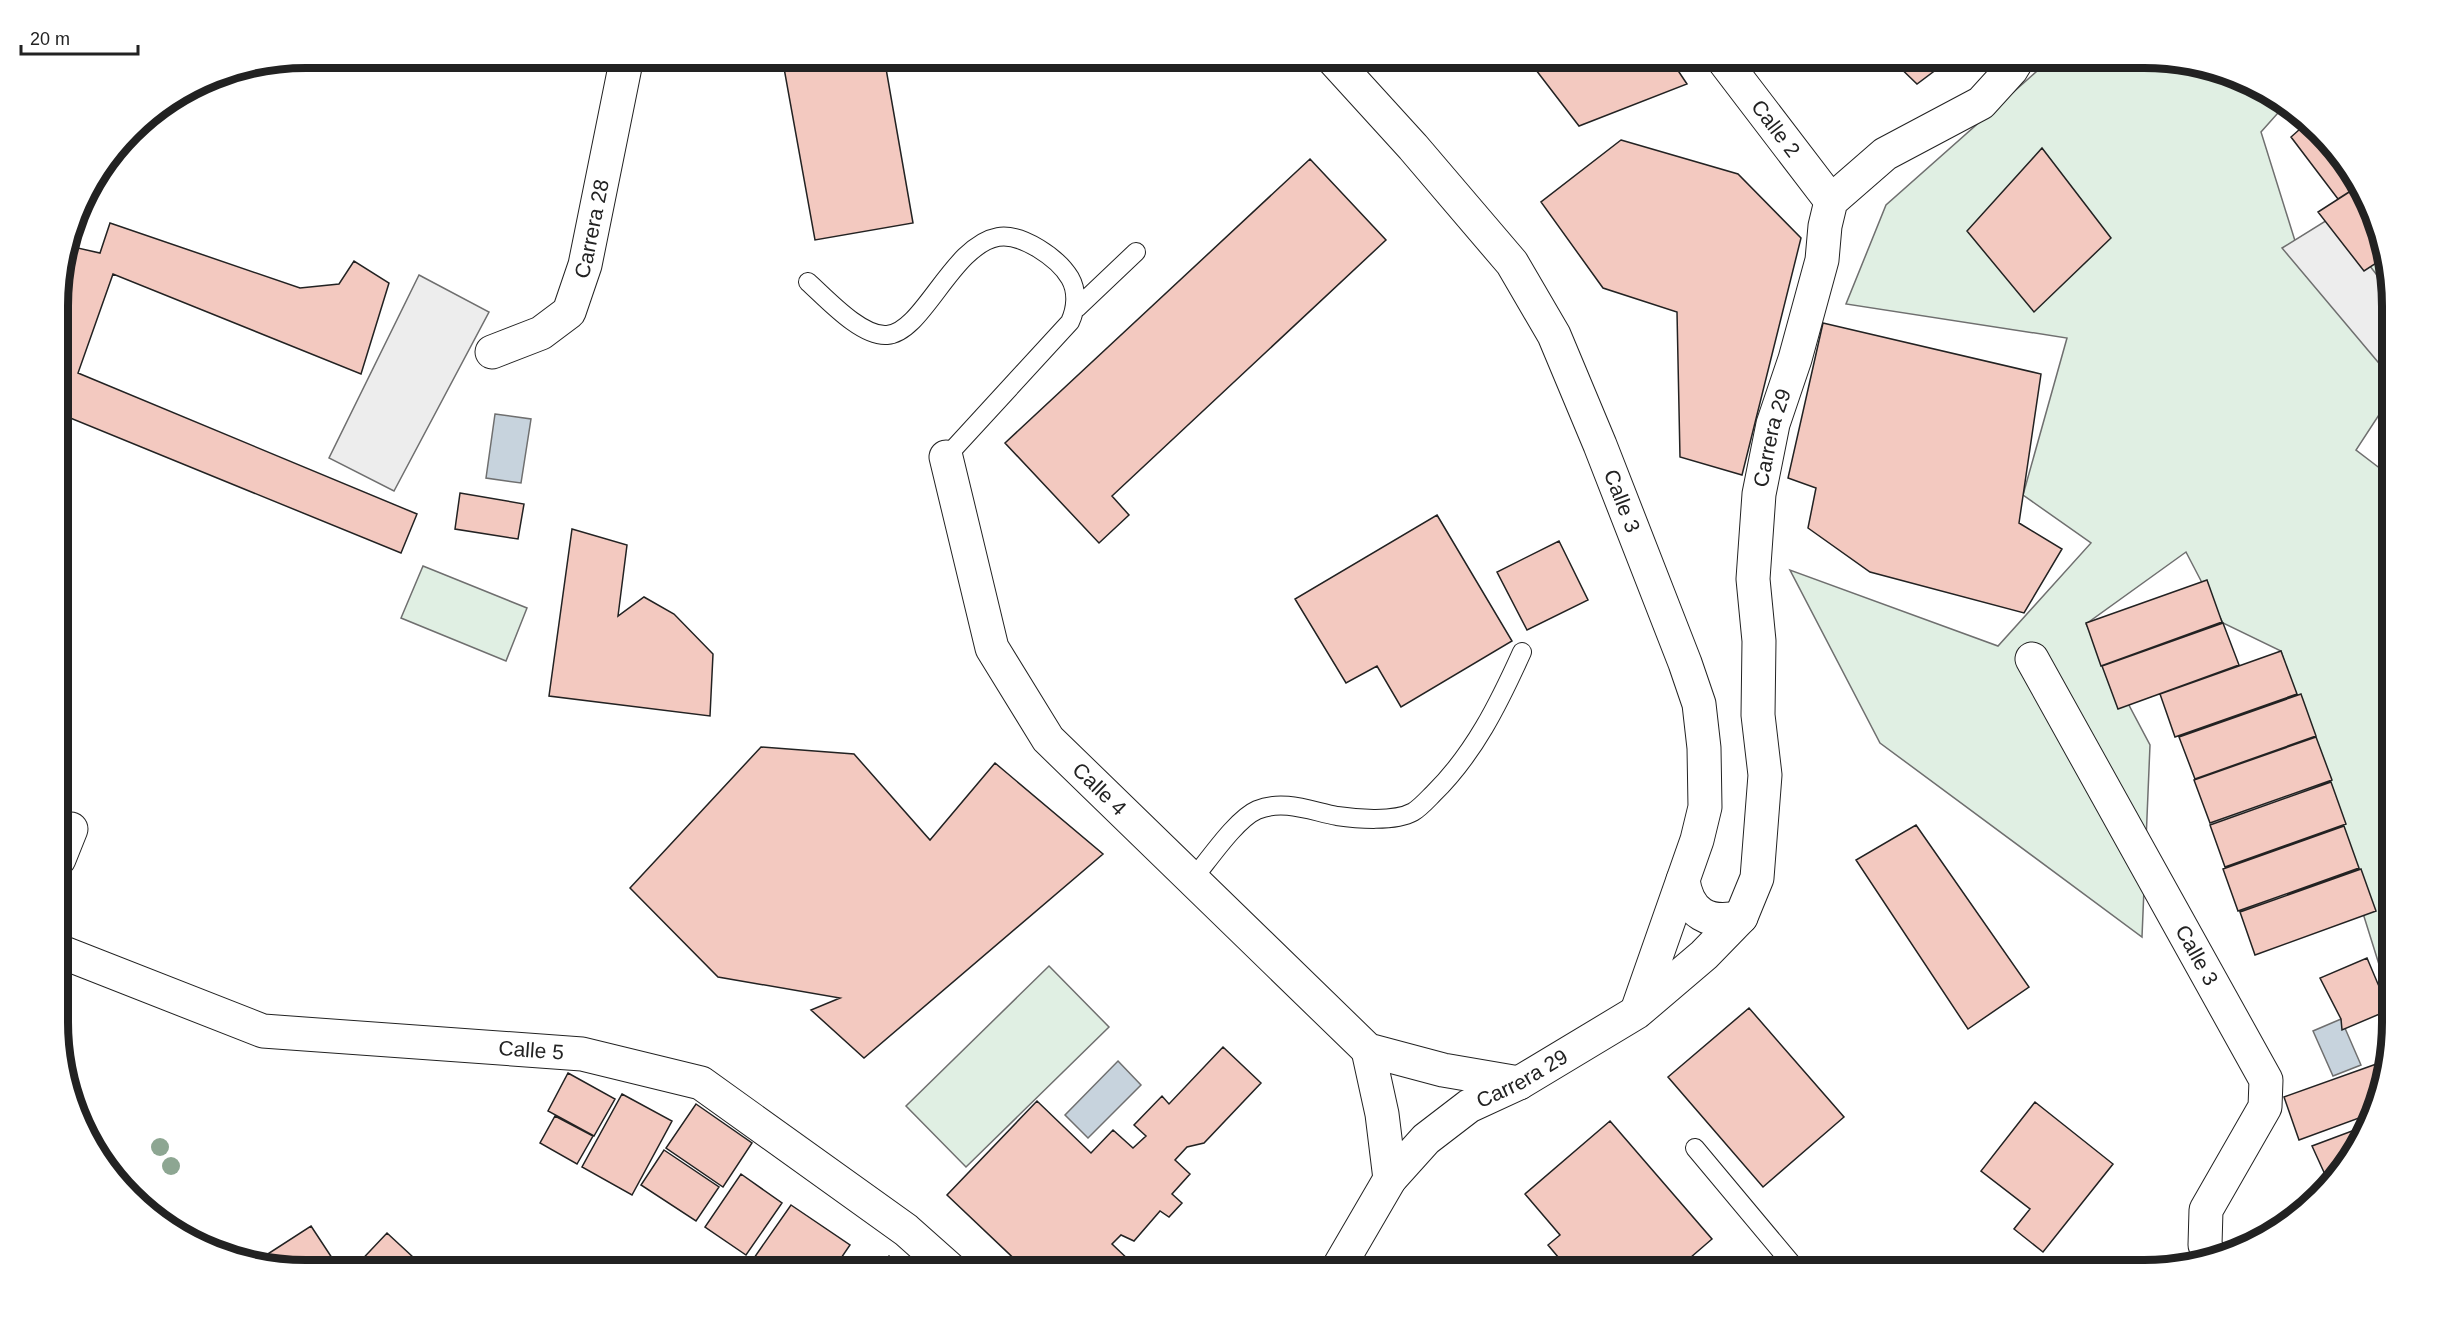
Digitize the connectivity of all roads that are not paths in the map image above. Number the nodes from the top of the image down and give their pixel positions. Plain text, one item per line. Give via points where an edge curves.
1 (625, 68) edge
2 (1341, 68) edge
3 (1729, 68) edge
4 (2012, 68) edge
5 (1831, 201) junction
6 (1136, 252) dead end
7 (808, 282) dead end
8 (1077, 308) junction
9 (492, 352) dead end
10 (946, 457) joint
11 (1522, 652) dead end
12 (2032, 659) dead end
13 (71, 829) dead end
14 (68, 836) edge
15 (1192, 880) junction
16 (1683, 880) junction
17 (1741, 917) junction
18 (68, 955) edge
19 (1637, 1012) junction
20 (1368, 1050) junction
21 (1519, 1083) junction
22 (1695, 1148) dead end
23 (1390, 1179) junction
24 (2207, 1250) edge
25 (940, 1260) edge
26 (1343, 1260) edge
27 (1789, 1260) edge

1 - 9 street, Carrera 28 via 585,265 569,312 541,333
2 - 16 street, Calle 3 via 1512,263 1554,335 1605,456 1699,704 1705,807
3 - 5 street, Calle 2
4 - 5 street via 1981,103 1885,154
5 - 17 street, Carrera 29 via 1822,260 1796,359 1773,424 1759,494 1753,579 1759,641 1758,715 1765,775 1757,878
6 - 8 lane
7 - 8 lane via 869,332 887,336 906,327 968,252 997,237 1014,237 1048,254 1071,279
8 - 10 lane via 1070,322
10 - 15 street, Calle 4 via 992,648 1048,740
11 - 15 lane via 1497,707 1465,755 1448,779 1413,812 1375,819 1337,816 1288,805 1259,809 1245,816
12 - 24 street, Calle 3 via 2266,1080 2265,1107 2206,1209
13 - 14 street
15 - 20 street, Calle 4
16 - 17 street via 1685,896 1695,910 1709,919
16 - 19 street, Calle 3
17 - 19 street, Carrera 29 via 1704,955
18 - 25 street, Calle 5 via 263,1031 582,1054 701,1083 906,1230
19 - 21 street, Carrera 29
20 - 21 street, Calle 4 via 1443,1071
20 - 23 street via 1382,1114
21 - 23 street, Carrera 29 via 1469,1106 1426,1138
22 - 27 lane
23 - 26 street, Carrera 29

